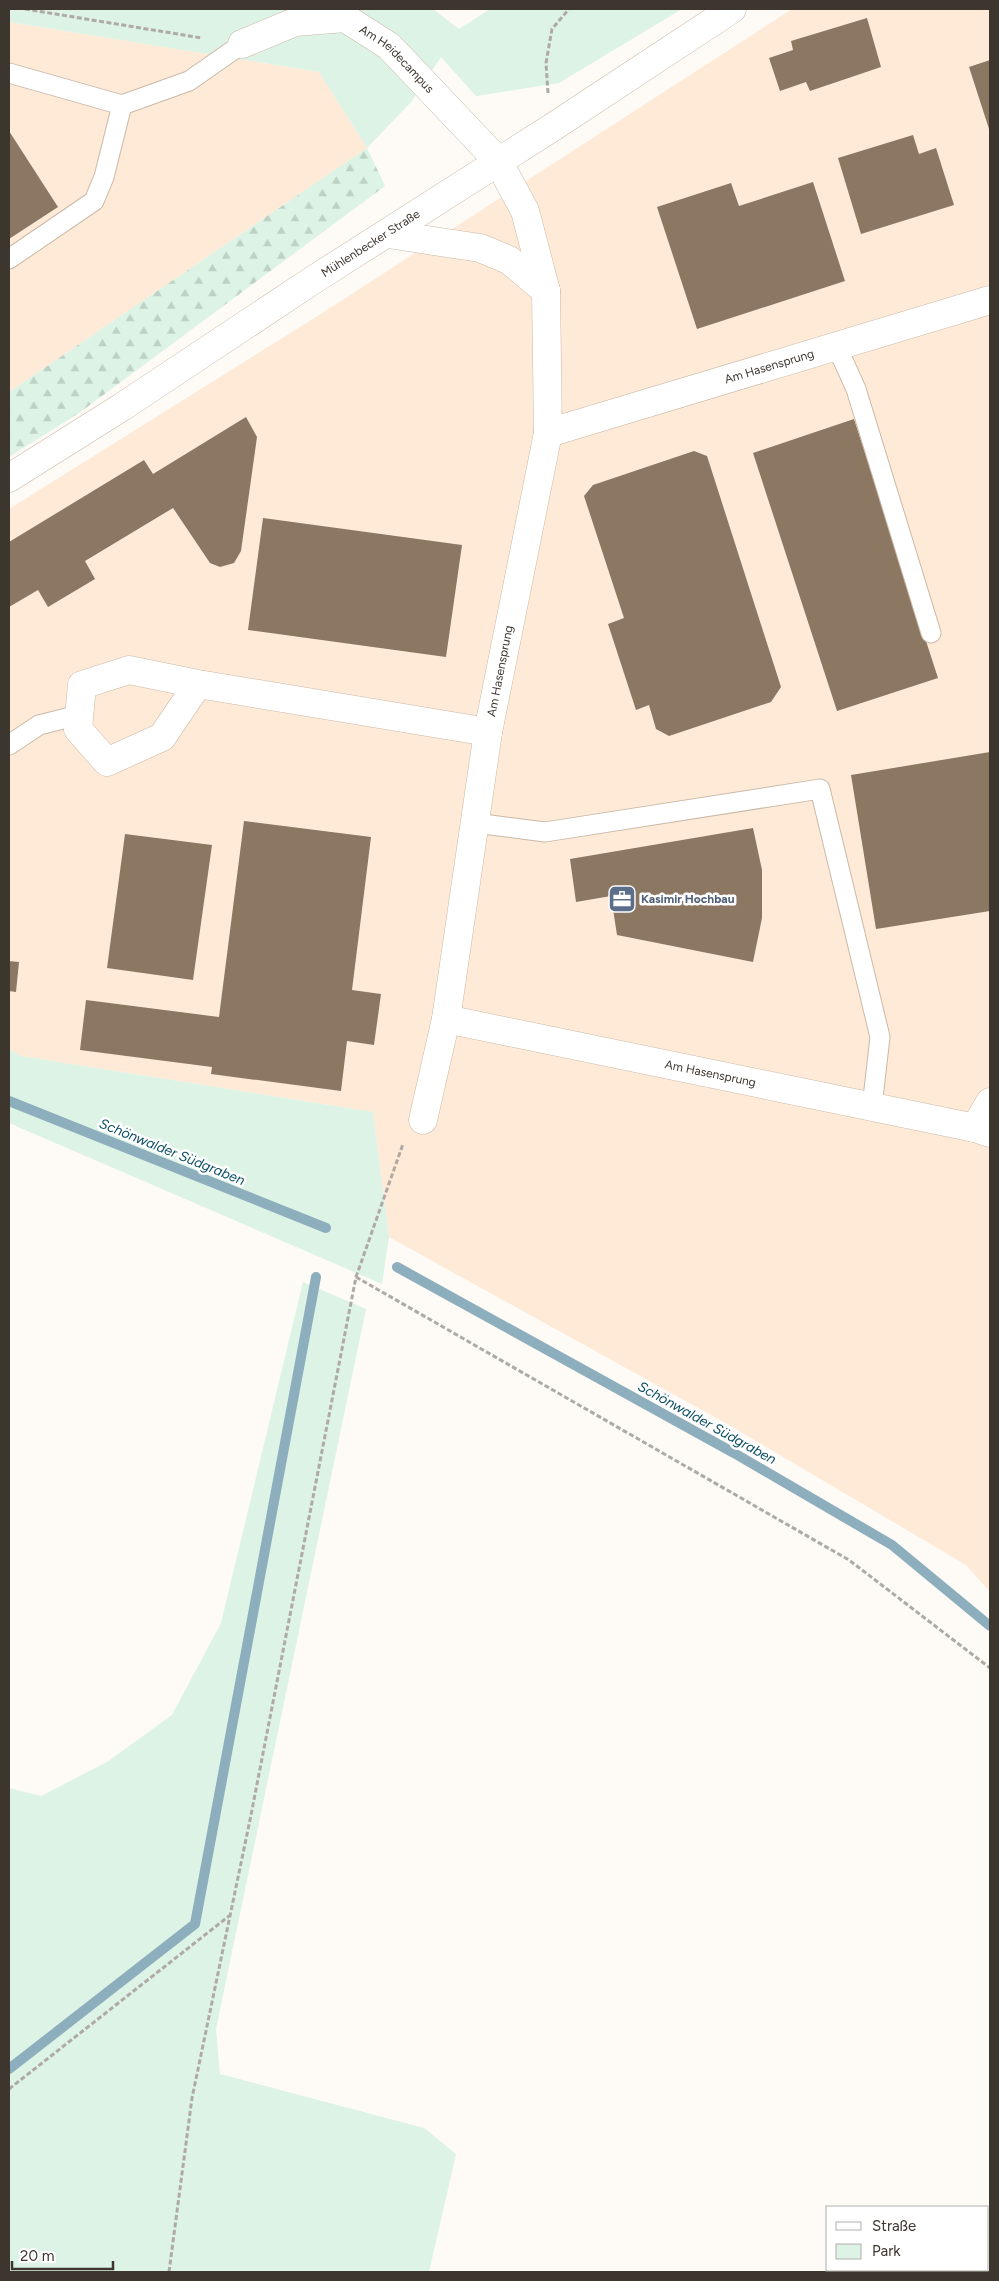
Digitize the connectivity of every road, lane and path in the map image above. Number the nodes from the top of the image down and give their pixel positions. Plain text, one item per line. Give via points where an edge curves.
1 (25, 9) edge
2 (568, 9) edge
3 (732, 9) edge
4 (242, 44) junction
5 (9, 73) edge
6 (122, 105) junction
7 (556, 125) junction
8 (498, 161) junction
9 (388, 234) junction
10 (9, 259) edge
11 (546, 291) junction
12 (990, 300) edge
13 (837, 347) junction
14 (548, 433) junction
15 (9, 478) edge
16 (931, 633) dead end
17 (198, 684) junction
18 (79, 715) junction
19 (488, 732) junction
20 (9, 745) edge
21 (474, 823) junction
22 (446, 1019) junction
23 (990, 1102) edge
24 (872, 1107) junction
25 (423, 1120) joint
26 (983, 1131) edge
27 (356, 1277) junction
28 (990, 1668) edge
29 (230, 1916) junction
30 (9, 2089) edge
31 (169, 2272) edge

1 - 4 path
2 - 7 path via 552,29 546,63
3 - 7 street, Mühlenbecker Straße
4 - 6 lane via 189,81
4 - 8 street, Am Heidecampus via 295,22 345,18 389,46
5 - 6 lane
6 - 10 lane via 104,177 94,200
7 - 8 street, Mühlenbecker Straße
8 - 9 street, Mühlenbecker Straße
8 - 11 street, Am Hasensprung via 525,211
9 - 11 street via 480,248 509,260
9 - 15 street, Mühlenbecker Straße
11 - 14 street, Am Hasensprung
12 - 13 street, Am Hasensprung
13 - 14 street, Am Hasensprung
13 - 16 lane via 856,389
14 - 19 street, Am Hasensprung
17 - 18 street, Am Hasensprung via 129,670 82,684
17 - 18 street, Am Hasensprung via 162,737 107,762 78,729
17 - 19 street, Am Hasensprung
18 - 20 lane via 39,725
19 - 21 street, Am Hasensprung
21 - 22 street, Am Hasensprung
21 - 24 lane via 545,832 820,789 880,1037
22 - 24 street, Am Hasensprung
22 - 25 street, Am Hasensprung
23 - 26 street, Am Hasensprung
24 - 26 street, Am Hasensprung
25 - 27 path via 400,1148
27 - 28 path via 849,1560
27 - 29 path
29 - 30 path
29 - 31 path via 192,2098

